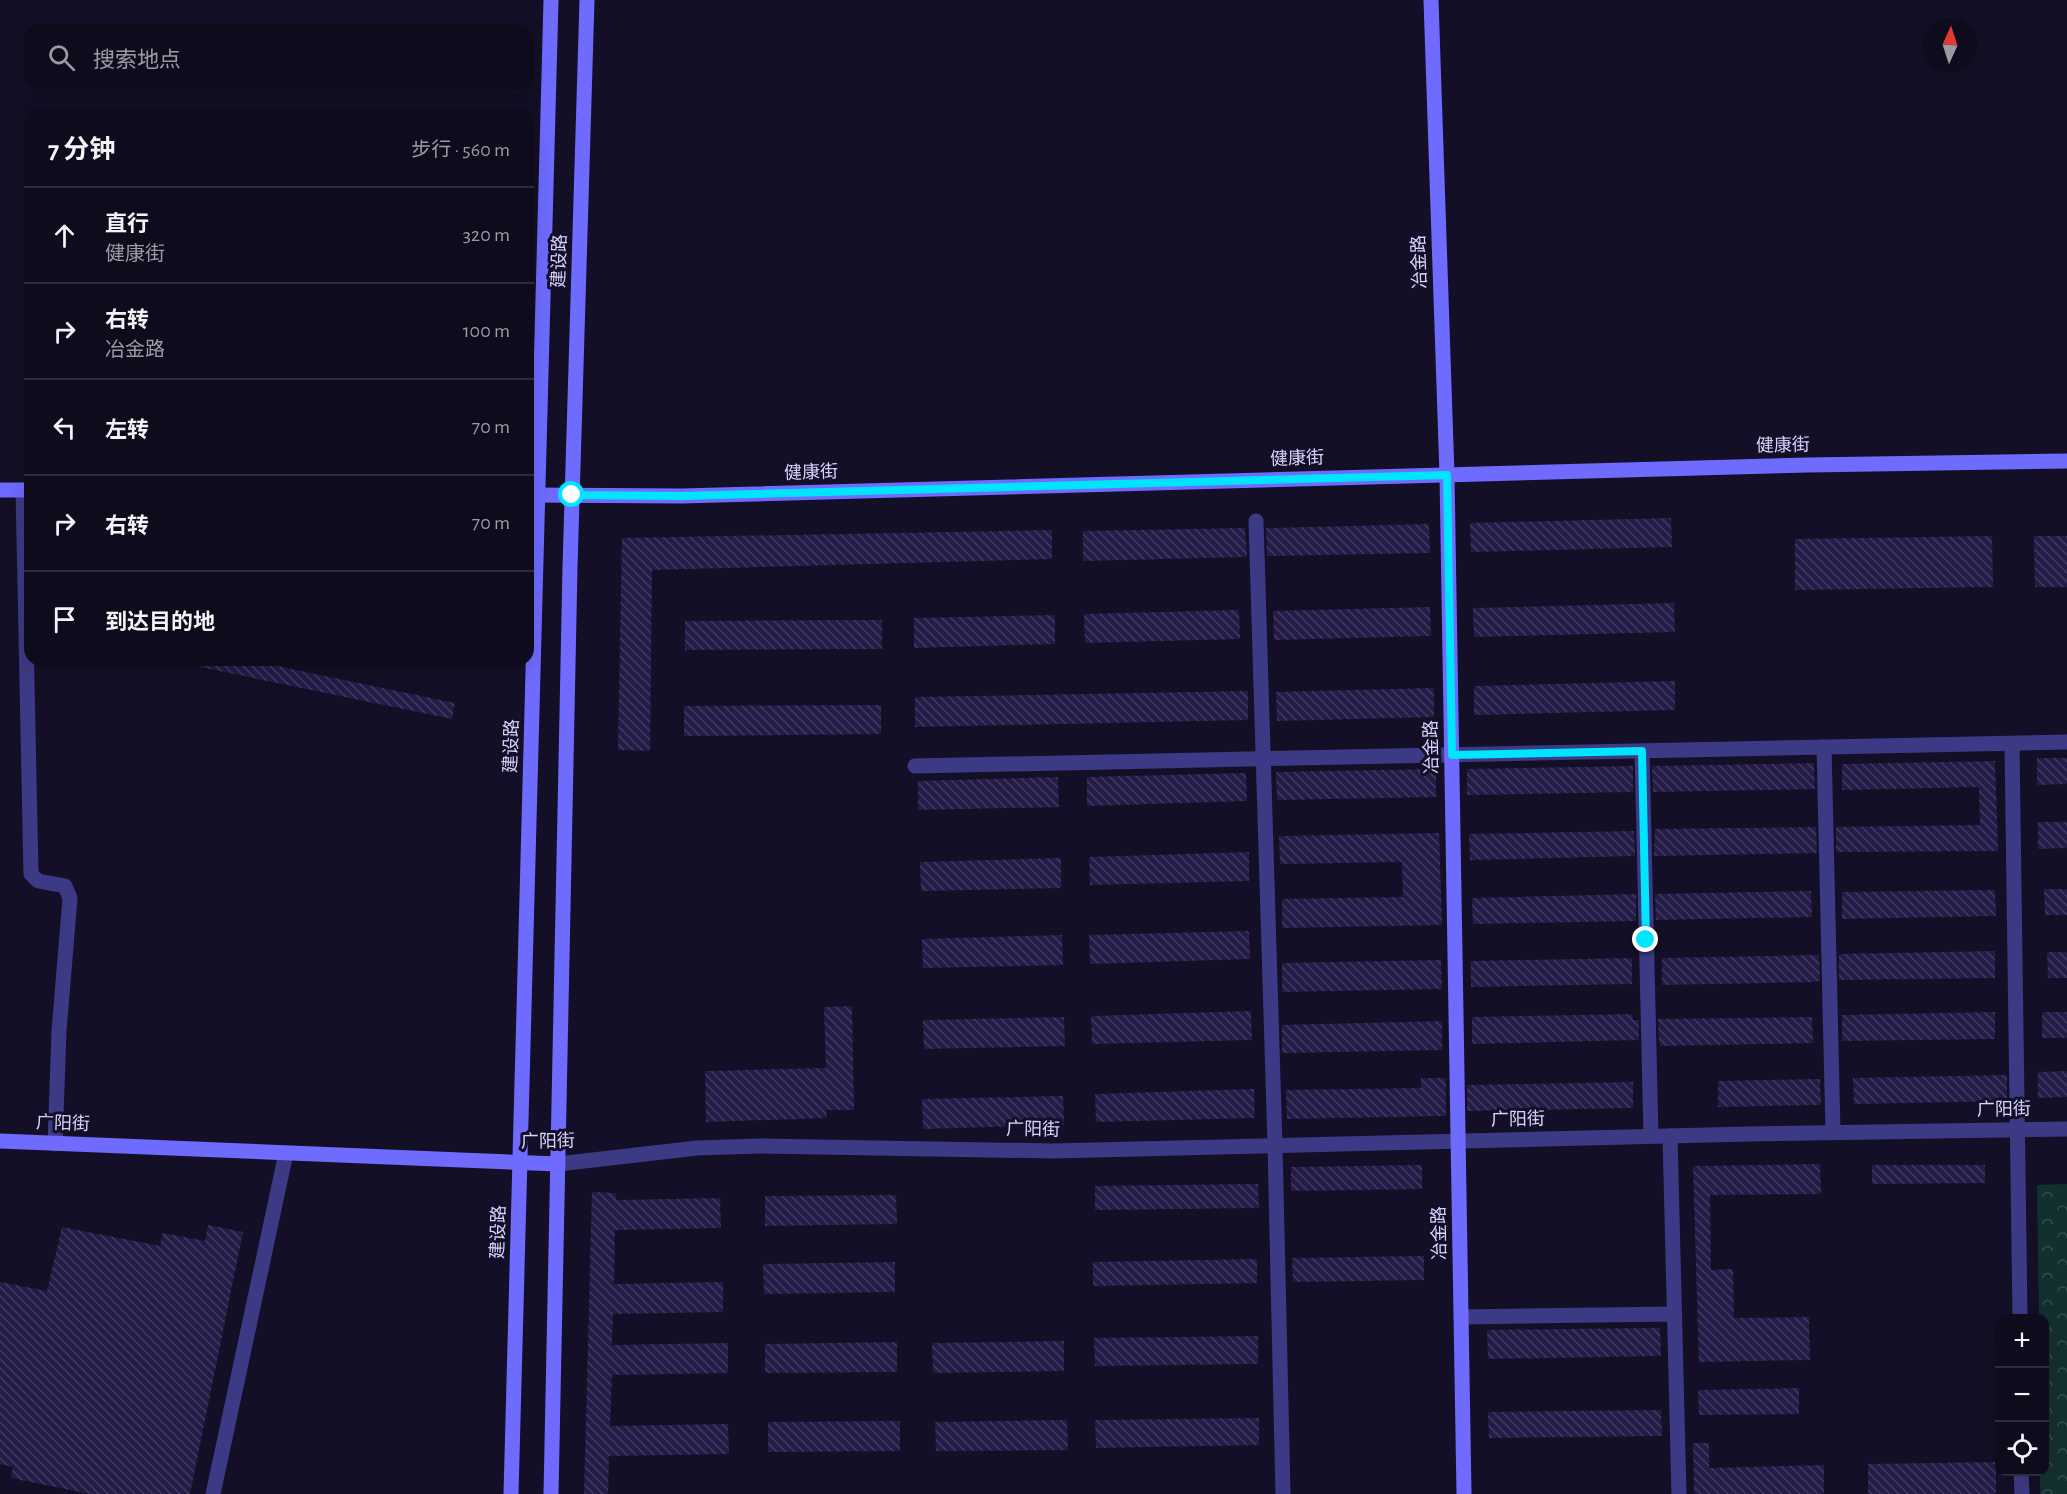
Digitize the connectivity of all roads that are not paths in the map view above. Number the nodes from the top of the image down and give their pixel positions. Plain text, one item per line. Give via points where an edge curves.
1 (551, 0) edge
2 (586, 0) edge
3 (1431, 0) edge
4 (2067, 461) edge
5 (534, 468) edge
6 (1447, 475) junction
7 (0, 490) edge
8 (24, 490) edge
9 (534, 495) edge
10 (572, 495) junction
11 (1256, 521) dead end
12 (29, 666) edge
13 (530, 666) edge
14 (2067, 742) edge
15 (2012, 744) junction
16 (1824, 747) junction
17 (1642, 751) junction
18 (1452, 755) junction
19 (1263, 759) junction
20 (915, 766) dead end
21 (2067, 1129) edge
22 (2017, 1130) junction
23 (1833, 1132) junction
24 (1651, 1136) junction
25 (1670, 1136) junction
26 (0, 1141) edge
27 (1458, 1141) junction
28 (55, 1144) junction
29 (1275, 1145) junction
30 (286, 1153) junction
31 (520, 1162) junction
32 (558, 1164) junction
33 (1675, 1314) junction
34 (2019, 1314) edge
35 (1461, 1317) junction
36 (2021, 1476) edge
37 (213, 1494) edge
38 (511, 1494) edge
39 (551, 1494) edge
40 (1283, 1494) edge
41 (1464, 1494) edge
42 (1679, 1494) edge
43 (2022, 1494) edge

1 - 5 street, 建设路
2 - 10 street, 建设路
3 - 6 street, 冶金路
4 - 6 street, 健康街
6 - 10 street, 健康街 via 682,496
6 - 18 street, 冶金路
7 - 8 street
9 - 10 street, 健康街
10 - 32 street, 建设路
11 - 19 street
12 - 28 street via 32,874 38,881 65,886 70,898
13 - 31 street, 建设路
14 - 15 street
15 - 16 street
15 - 22 street
16 - 17 street
16 - 23 street
17 - 18 street
17 - 24 street
18 - 19 street
18 - 27 street, 冶金路
19 - 20 street
19 - 29 street
21 - 22 street, 广阳街
22 - 23 street, 广阳街
22 - 34 street
23 - 25 street, 广阳街
24 - 25 street, 广阳街
24 - 27 street, 广阳街
25 - 33 street
26 - 28 street, 广阳街
27 - 29 street, 广阳街
27 - 35 street, 冶金路
28 - 30 street, 广阳街
29 - 32 street, 广阳街 via 1053,1151 769,1145 697,1148
29 - 40 street
30 - 31 street, 广阳街
30 - 37 street
31 - 32 street, 广阳街
31 - 38 street, 建设路
32 - 39 street, 建设路
33 - 35 street
33 - 42 street
35 - 41 street, 冶金路
36 - 43 street

